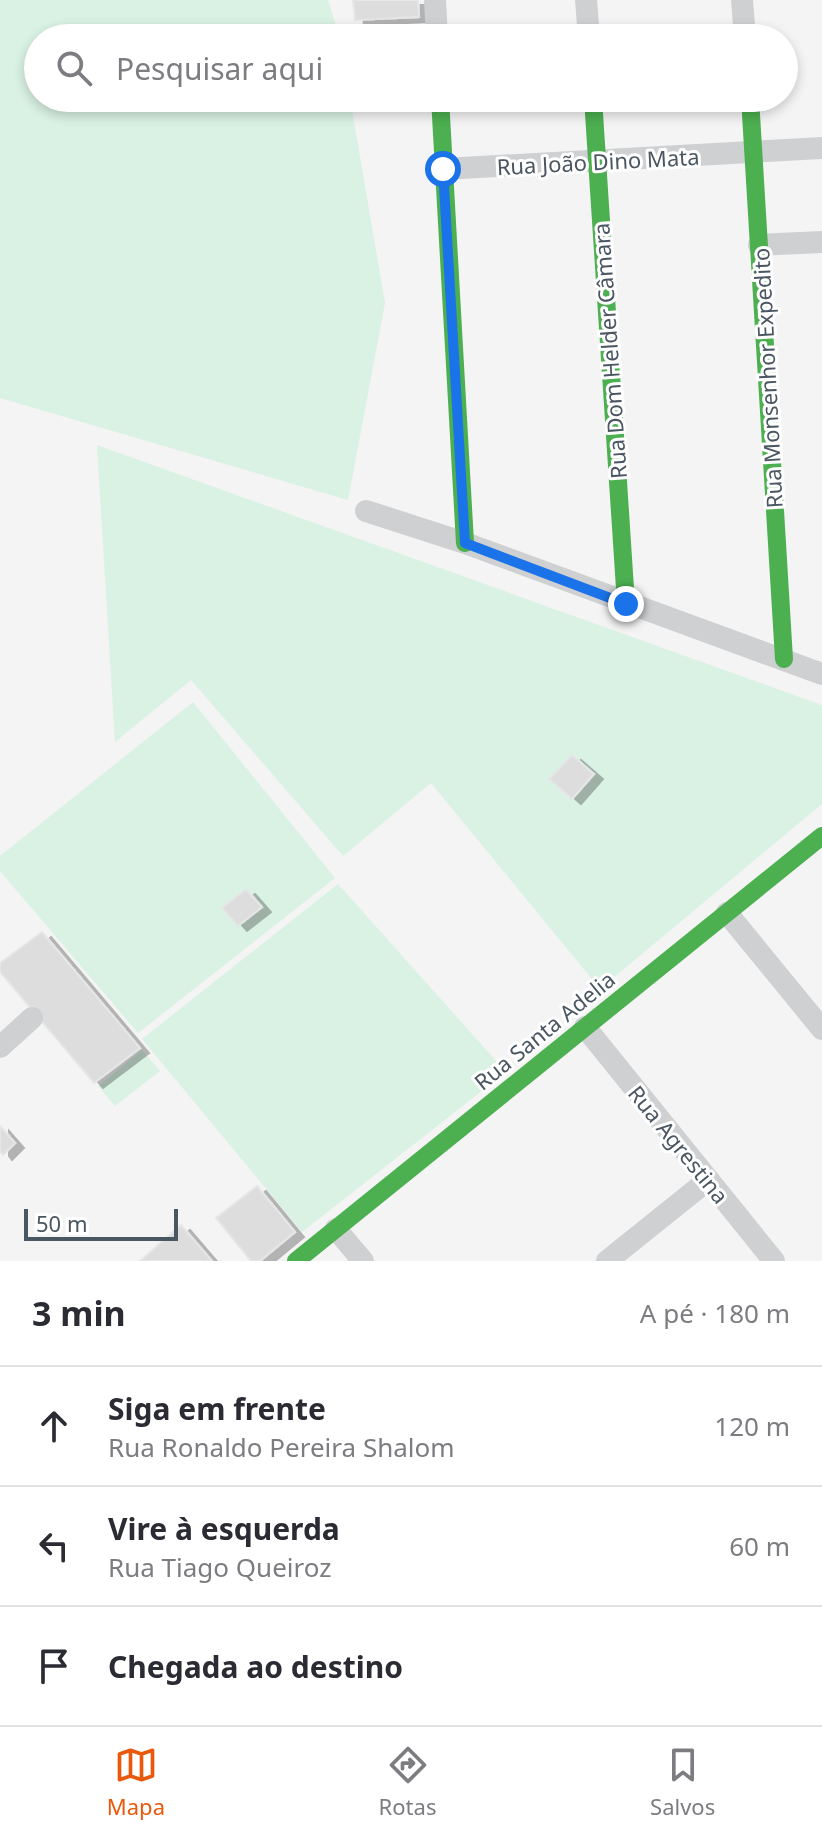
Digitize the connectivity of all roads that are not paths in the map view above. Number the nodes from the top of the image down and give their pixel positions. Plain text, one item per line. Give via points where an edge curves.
1 (435, 0) edge
2 (586, 0) edge
3 (742, 0) edge
4 (436, 24) edge
5 (588, 24) edge
6 (744, 24) edge
7 (441, 112) edge
8 (594, 112) edge
9 (751, 112) edge
10 (822, 148) edge
11 (754, 153) junction
12 (597, 161) junction
13 (443, 169) junction
14 (822, 242) edge
15 (759, 245) junction
16 (366, 511) dead end
17 (465, 543) junction
18 (626, 604) junction
19 (784, 659) junction
20 (822, 674) edge
21 (821, 839) edge
22 (727, 913) junction
23 (32, 1018) dead end
24 (585, 1027) junction
25 (822, 1029) edge
26 (0, 1047) edge
27 (708, 1180) junction
28 (336, 1229) junction
29 (296, 1261) edge
30 (363, 1261) edge
31 (607, 1261) edge
32 (774, 1261) edge

1 - 4 street
2 - 5 street
3 - 6 street
7 - 13 street
8 - 12 street, Rua Dom Helder Câmara
9 - 11 street, Rua Monsenhor Expedito
10 - 11 street, Rua João Dino Mata
11 - 12 street, Rua João Dino Mata
11 - 15 street, Rua Monsenhor Expedito
12 - 13 street, Rua João Dino Mata
12 - 18 street, Rua Dom Helder Câmara
13 - 17 street
14 - 15 street
15 - 19 street, Rua Monsenhor Expedito
16 - 17 street
17 - 18 street
18 - 19 street
19 - 20 street
21 - 22 street, Rua Santa Adelia
22 - 24 street, Rua Santa Adelia
22 - 25 street
23 - 26 street
24 - 27 street, Rua Agrestina
24 - 28 street, Rua Santa Adelia
27 - 31 street
27 - 32 street, Rua Agrestina
28 - 29 street, Rua Santa Adelia
28 - 30 street

